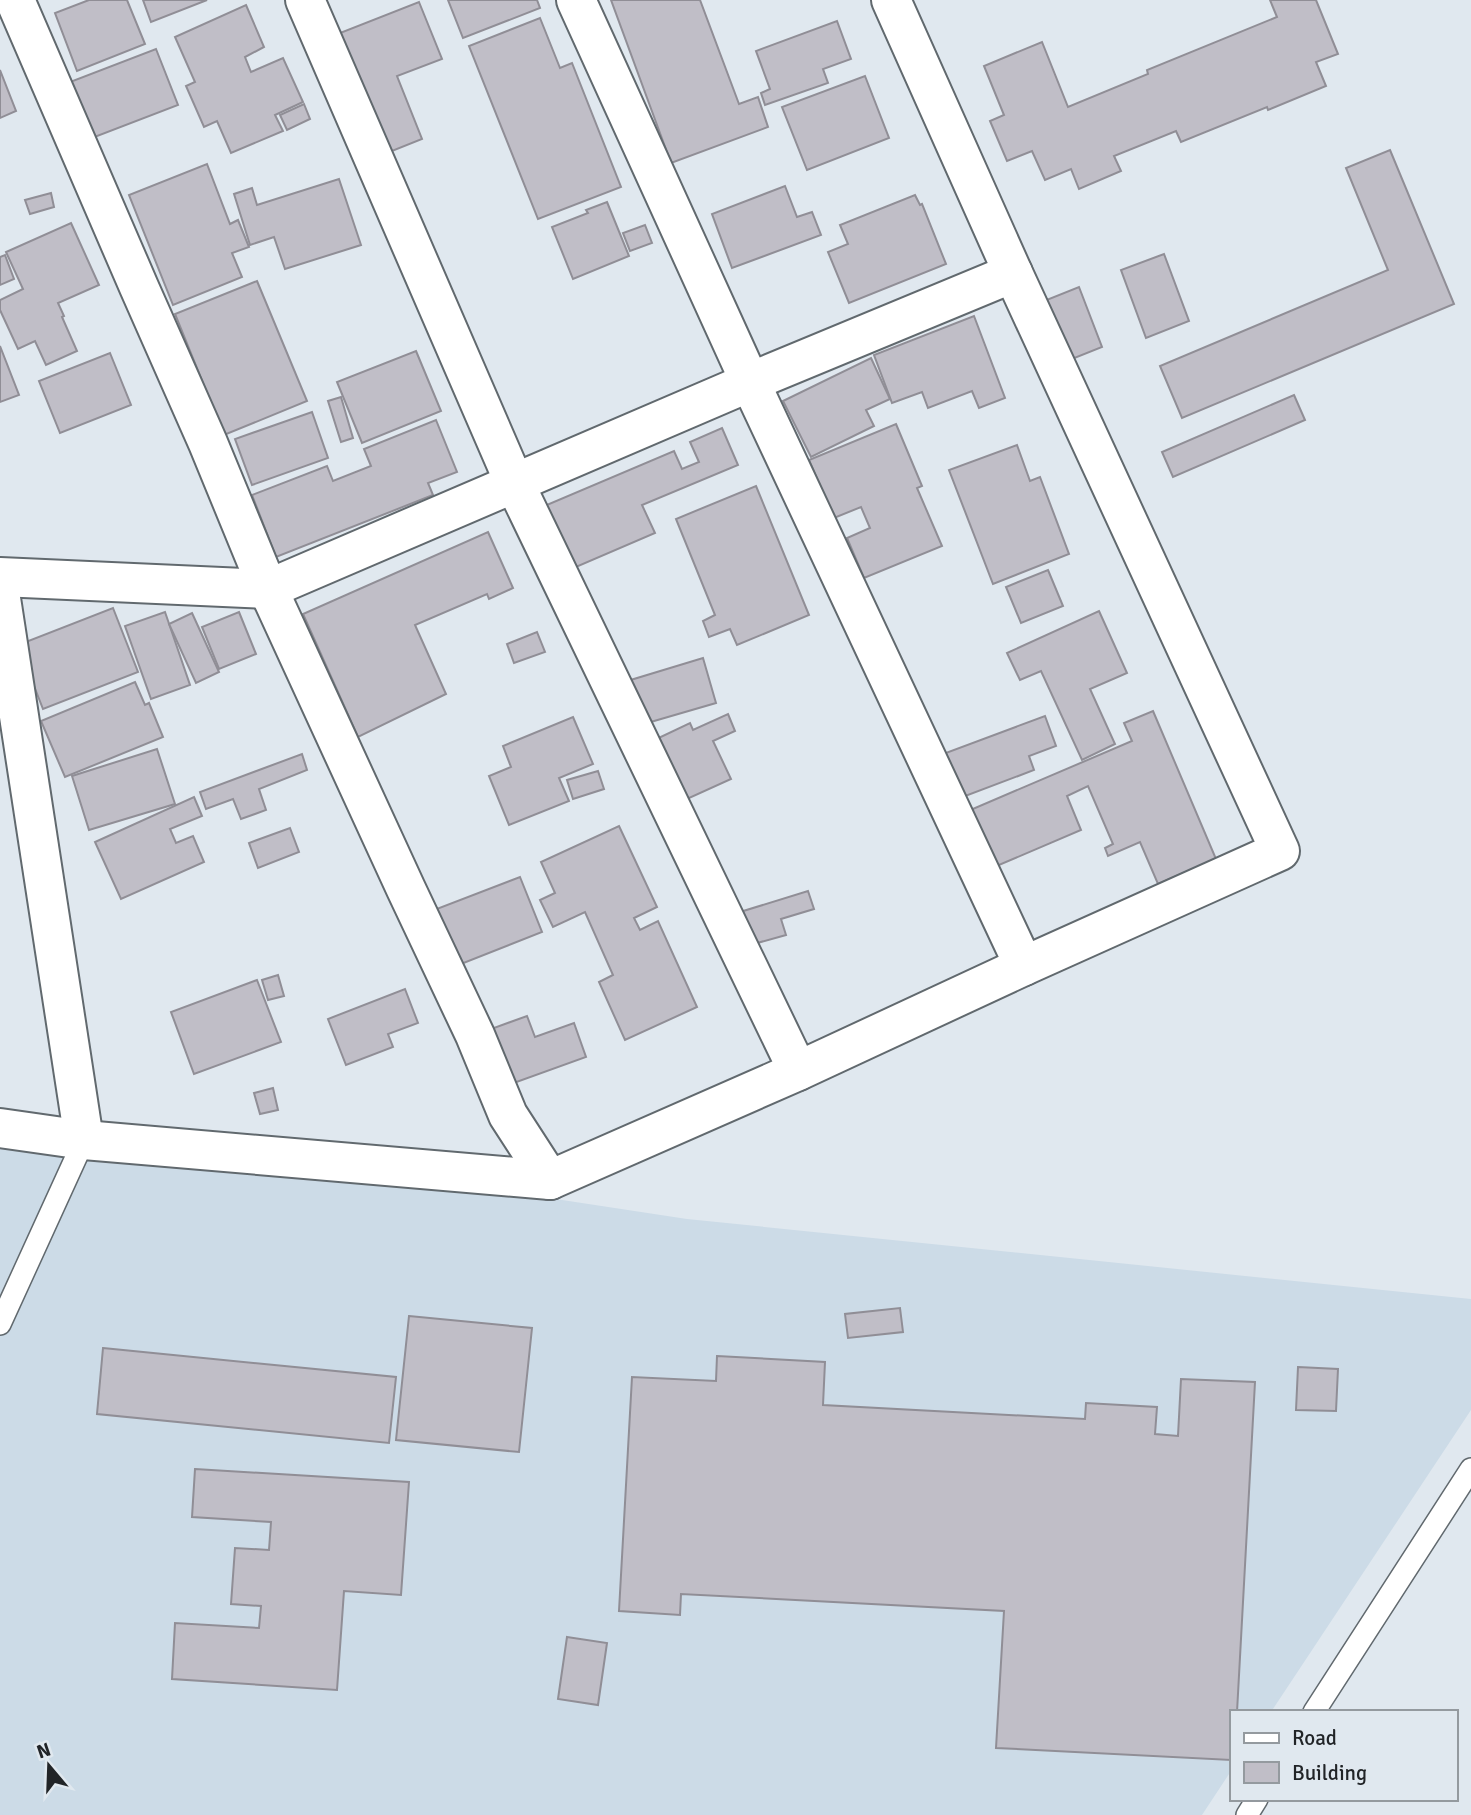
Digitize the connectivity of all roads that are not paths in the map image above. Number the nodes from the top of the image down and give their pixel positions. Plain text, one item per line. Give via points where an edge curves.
1 (15, 0) edge
2 (305, 0) edge
3 (576, 0) edge
4 (891, 0) edge
5 (1013, 273) junction
6 (750, 382) junction
7 (514, 482) junction
8 (0, 577) edge
9 (268, 589) junction
10 (0, 592) edge
11 (1024, 967) junction
12 (798, 1071) junction
13 (0, 1128) edge
14 (84, 1140) junction
15 (550, 1180) junction
16 (0, 1324) edge
17 (1471, 1469) edge
18 (1315, 1710) edge

1 - 9 street
2 - 7 street
3 - 6 street
4 - 5 street
5 - 6 street
5 - 11 street via 1280,850
6 - 7 street
6 - 11 street
7 - 9 street
7 - 12 street
8 - 9 street
9 - 15 street via 508,1115
10 - 14 street
11 - 12 street
12 - 15 street
13 - 14 street
14 - 15 street
14 - 16 lane
17 - 18 lane

